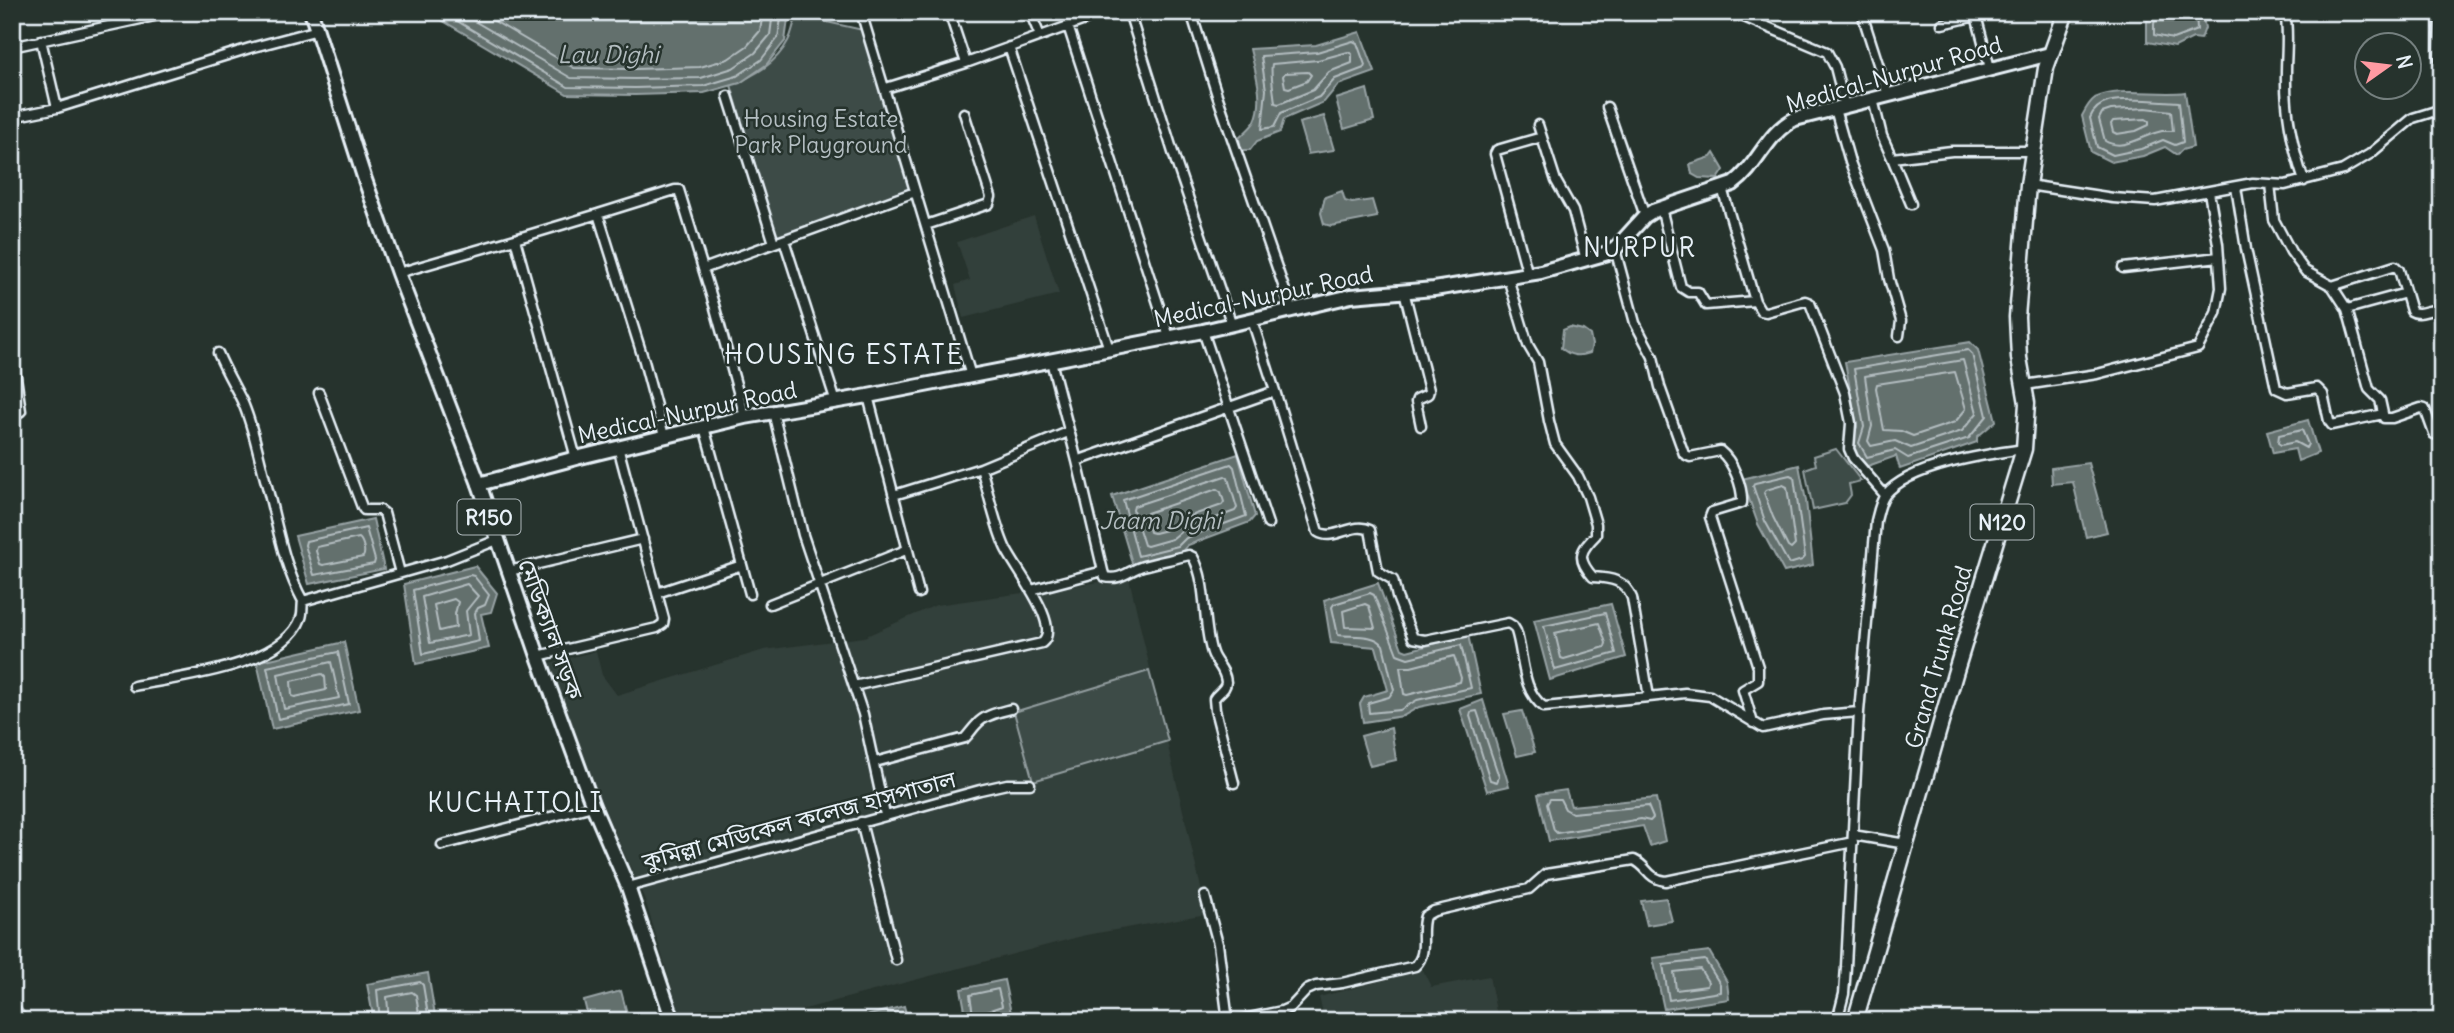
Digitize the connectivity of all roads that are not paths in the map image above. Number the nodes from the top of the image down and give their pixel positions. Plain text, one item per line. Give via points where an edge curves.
1 (173, 12) edge
2 (311, 12) edge
3 (861, 12) edge
4 (949, 12) edge
5 (1030, 12) edge
6 (1107, 12) edge
7 (1129, 12) edge
8 (1191, 12) edge
9 (1732, 12) edge
10 (1867, 12) edge
11 (2066, 12) edge
12 (2285, 12) edge
13 (2440, 12) edge
14 (1975, 14) edge
15 (1942, 24) dead end
16 (1068, 26) junction
17 (318, 30) junction
18 (1040, 36) junction
19 (41, 40) junction
20 (12, 47) edge
21 (1009, 47) junction
22 (2050, 54) junction
23 (2440, 54) edge
24 (966, 63) junction
25 (1990, 68) junction
26 (2442, 77) edge
27 (886, 88) junction
28 (1888, 95) junction
29 (728, 96) dead end
30 (1873, 99) junction
31 (1607, 107) dead end
32 (57, 108) junction
33 (1840, 108) junction
34 (2442, 109) edge
35 (13, 113) edge
36 (964, 113) dead end
37 (1538, 125) dead end
38 (1542, 138) junction
39 (2032, 151) junction
40 (1892, 158) junction
41 (2304, 181) junction
42 (2270, 184) junction
43 (2028, 185) junction
44 (2236, 187) junction
45 (1722, 188) junction
46 (915, 192) junction
47 (2209, 192) junction
48 (1911, 204) dead end
49 (1661, 208) junction
50 (598, 214) junction
51 (1645, 216) junction
52 (926, 225) junction
53 (515, 239) junction
54 (784, 240) junction
55 (774, 243) junction
56 (1615, 250) junction
57 (2220, 257) junction
58 (1586, 260) junction
59 (2123, 268) dead end
60 (703, 269) junction
61 (398, 273) junction
62 (1528, 275) junction
63 (1508, 278) junction
64 (2332, 286) junction
65 (1404, 291) junction
66 (2406, 293) junction
67 (1755, 301) junction
68 (2347, 309) junction
69 (1292, 311) junction
70 (2442, 317) edge
71 (1252, 320) junction
72 (1232, 325) junction
73 (1203, 331) junction
74 (1899, 336) dead end
75 (1169, 337) junction
76 (1109, 349) junction
77 (12, 350) edge
78 (218, 353) dead end
79 (1051, 361) junction
80 (971, 376) junction
81 (2025, 385) junction
82 (1275, 391) junction
83 (319, 393) dead end
84 (868, 396) junction
85 (836, 402) junction
86 (1228, 407) junction
87 (773, 412) junction
88 (2383, 414) junction
89 (12, 417) edge
90 (745, 418) junction
91 (1421, 426) dead end
92 (704, 427) junction
93 (1068, 432) junction
94 (664, 436) junction
95 (2442, 437) edge
96 (618, 447) junction
97 (2024, 449) junction
98 (576, 458) junction
99 (1077, 461) junction
100 (981, 468) junction
101 (479, 484) junction
102 (894, 495) junction
103 (1885, 495) junction
104 (1268, 524) dead end
105 (643, 539) junction
106 (497, 540) junction
107 (906, 550) junction
108 (742, 565) junction
109 (509, 571) junction
110 (1103, 571) junction
111 (400, 573) junction
112 (820, 585) junction
113 (1031, 590) junction
114 (657, 593) junction
115 (919, 593) dead end
116 (750, 594) dead end
117 (303, 601) junction
118 (770, 604) dead end
119 (538, 656) junction
120 (134, 686) dead end
121 (854, 686) junction
122 (1649, 697) junction
123 (1011, 709) dead end
124 (1859, 712) junction
125 (1753, 723) junction
126 (875, 762) junction
127 (1234, 783) dead end
128 (1030, 784) dead end
129 (593, 806) junction
130 (885, 815) junction
131 (861, 822) junction
132 (1853, 839) junction
133 (1906, 844) junction
134 (442, 845) dead end
135 (628, 887) junction
136 (1205, 896) dead end
137 (896, 960) dead end
138 (673, 1021) edge
139 (1228, 1021) edge
140 (1234, 1021) edge
141 (1837, 1021) edge
142 (1855, 1021) edge

1 - 19 street
2 - 17 street, মেডিক্যাল সড়ক / R150
3 - 27 street
4 - 24 street
5 - 18 street
6 - 16 street
7 - 72 street
8 - 69 street
9 - 33 street via 1827,52 1835,67
10 - 28 street via 1864,20
11 - 22 highway, Grand Trunk Road / N120
12 - 41 street via 2287,111
13 - 23 street
14 - 15 street
14 - 25 street
16 - 18 street
16 - 75 street
17 - 32 street
17 - 61 street, মেডিক্যাল সড়ক / R150
18 - 21 street
19 - 20 street
19 - 32 street
21 - 24 street
21 - 76 street
22 - 25 street, Medical-Nurpur Road
22 - 39 highway, Grand Trunk Road / N120
23 - 26 street
24 - 27 street
25 - 28 street, Medical-Nurpur Road
27 - 46 street
28 - 30 street, Medical-Nurpur Road
29 - 55 street
30 - 33 street, Medical-Nurpur Road
30 - 40 street
31 - 51 street
32 - 35 street
33 - 45 street, Medical-Nurpur Road via 1786,123 1769,138 1743,177
33 - 74 street via 1850,162 1884,250 1901,321
34 - 41 street via 2413,118 2343,170
36 - 52 street via 991,197 989,204
37 - 38 street
38 - 58 street via 1556,181 1573,211
38 - 62 street via 1495,154
39 - 40 street via 1952,151
39 - 43 highway, Grand Trunk Road / N120
40 - 48 street
41 - 42 street
42 - 44 street
42 - 64 street via 2274,220 2283,237 2305,271
43 - 47 street via 2155,201
43 - 81 highway, Grand Trunk Road / N120 via 2017,317
44 - 47 street
44 - 88 street via 2276,388 2287,393 2317,388 2332,425
45 - 49 street, Medical-Nurpur Road
45 - 67 street
46 - 52 street
46 - 54 street
47 - 57 street
49 - 51 street, Medical-Nurpur Road
49 - 67 street via 1683,290 1699,292 1709,306
50 - 53 street
50 - 60 street via 679,190
50 - 94 street
51 - 56 street, Medical-Nurpur Road
52 - 80 street
53 - 61 street
53 - 98 street
54 - 55 street
54 - 85 street
55 - 60 street
56 - 58 street, Medical-Nurpur Road
56 - 125 street via 1635,323 1653,356 1684,454 1690,457 1720,450 1740,488 1742,503 1712,512 1710,517 1758,667 1759,678 1743,690
57 - 59 street
57 - 81 street via 2220,302 2198,348 2097,374
58 - 62 street, Medical-Nurpur Road
60 - 90 street
61 - 101 street, মেডিক্যাল সড়ক / R150
62 - 63 street, Medical-Nurpur Road
63 - 65 street, Medical-Nurpur Road
63 - 122 street via 1528,345 1538,362 1555,444 1578,476 1592,508 1596,536 1582,555 1593,577 1620,581 1628,588
64 - 66 street via 2395,267
64 - 68 street
65 - 69 street, Medical-Nurpur Road via 1351,296
65 - 91 street via 1429,390 1416,402
66 - 68 street
66 - 70 street via 2411,311 2435,309
67 - 103 street via 1766,312 1811,303 1845,393 1851,424 1849,449
68 - 88 street via 2370,389 2380,400
69 - 71 street, Medical-Nurpur Road
71 - 72 street, Medical-Nurpur Road
71 - 82 street
72 - 73 street, Medical-Nurpur Road
73 - 75 street, Medical-Nurpur Road
73 - 86 street
75 - 76 street, Medical-Nurpur Road
76 - 79 street, Medical-Nurpur Road
77 - 89 street via 21,411
78 - 117 street via 242,403 278,539
79 - 80 street, Medical-Nurpur Road
79 - 93 street
80 - 84 street, Medical-Nurpur Road
81 - 97 highway, Grand Trunk Road / N120
82 - 86 street
82 - 122 street via 1318,532 1326,536 1360,527 1370,530 1378,571 1393,580 1413,638 1425,640 1508,623 1516,631 1531,692 1544,707
83 - 111 street via 364,510 384,513
84 - 85 street, Medical-Nurpur Road
84 - 102 street
85 - 87 street, Medical-Nurpur Road
86 - 99 street
86 - 104 street
87 - 90 street, Medical-Nurpur Road
87 - 112 street
88 - 95 street via 2388,419 2425,409 2434,434
90 - 92 street, Medical-Nurpur Road
92 - 94 street, Medical-Nurpur Road
92 - 108 street
93 - 99 street
93 - 100 street
94 - 96 street, Medical-Nurpur Road
96 - 98 street, Medical-Nurpur Road
96 - 105 street
97 - 103 street via 1979,455 1930,470
97 - 133 highway, Grand Trunk Road / N120
98 - 101 street, Medical-Nurpur Road
99 - 110 street
100 - 102 street
100 - 113 street via 1005,547
101 - 106 street, মেডিক্যাল সড়ক / R150
102 - 107 street
103 - 124 street via 1876,521
105 - 109 street
105 - 114 street
106 - 109 street, মেডিক্যাল সড়ক / R150
106 - 111 street
107 - 112 street
107 - 115 street
108 - 114 street
108 - 116 street
109 - 119 street, মেডিক্যাল সড়ক / R150
110 - 113 street
110 - 127 street via 1105,577 1113,578 1189,555 1196,562 1212,652 1226,683 1214,699 1214,709
111 - 117 street
112 - 118 street
112 - 121 street
113 - 121 street via 1047,635 1042,643
114 - 119 street via 664,619 657,628
117 - 120 street via 294,629 260,656 230,668
119 - 129 street, মেডিক্যাল সড়ক / R150
121 - 126 street
122 - 125 street via 1710,696
123 - 126 street via 977,722 965,738
124 - 125 street via 1763,728
124 - 132 street
126 - 130 street
128 - 130 street, কুমিল্লা মেডিকেল কলেজ হাসপাতাল via 1007,784
129 - 134 street
129 - 135 street, মেডিক্যাল সড়ক / R150
130 - 131 street, কুমিল্লা মেডিকেল কলেজ হাসপাতাল
131 - 135 street, কুমিল্লা মেডিকেল কলেজ হাসপাতাল
131 - 137 street
132 - 133 street
132 - 140 street via 1666,881 1655,879 1634,860 1546,874 1530,890 1425,916 1423,954 1415,966 1316,986 1291,1007
132 - 141 street via 1844,994
133 - 142 highway, Grand Trunk Road / N120
135 - 138 street, মেডিক্যাল সড়ক / R150
136 - 139 street via 1218,944

